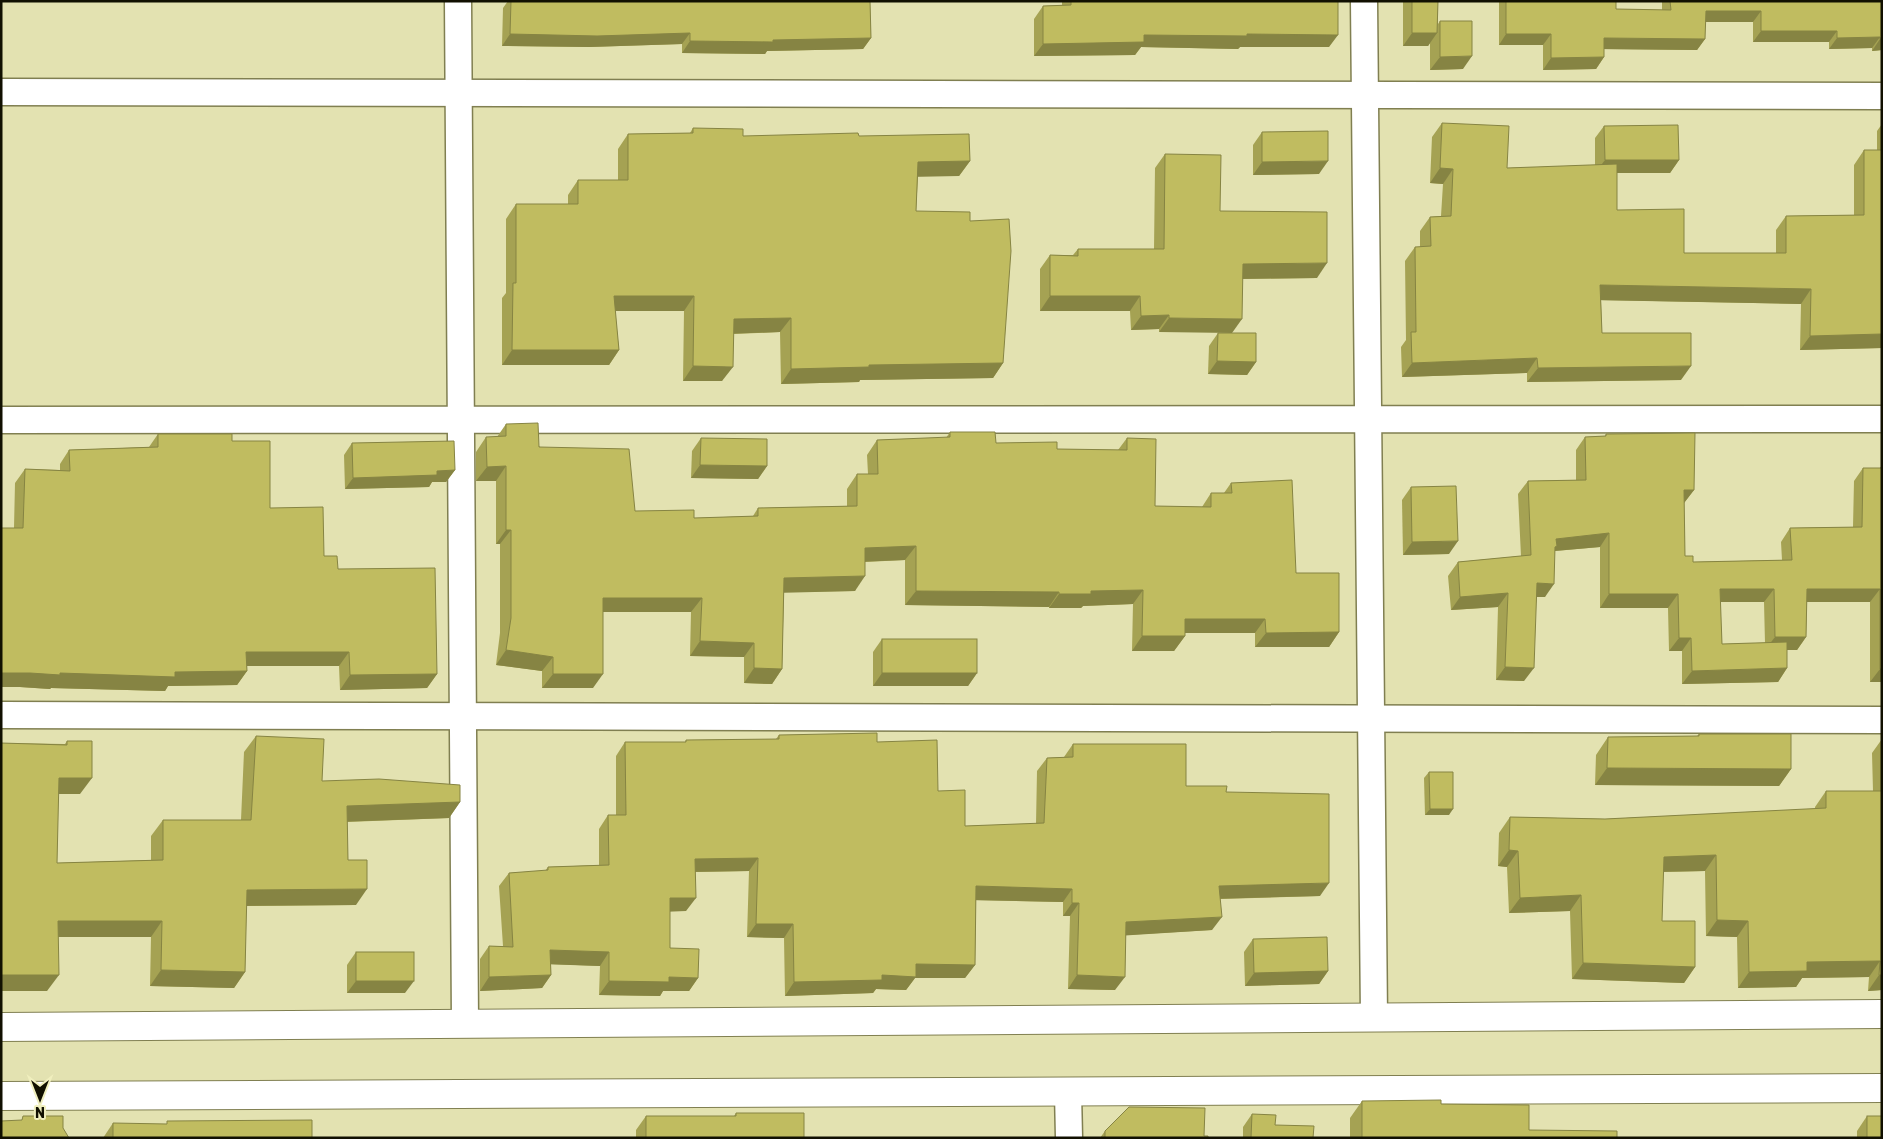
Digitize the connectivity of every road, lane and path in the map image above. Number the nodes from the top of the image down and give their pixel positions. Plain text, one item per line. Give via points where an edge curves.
1 (458, 1) edge
2 (1364, 1) edge
3 (1, 92) edge
4 (459, 93) junction
5 (1365, 94) junction
6 (1882, 96) edge
7 (1368, 419) junction
8 (1882, 419) edge
9 (1, 420) edge
10 (461, 420) junction
11 (1, 715) edge
12 (463, 716) junction
13 (1371, 719) junction
14 (1882, 720) edge
15 (1882, 1014) edge
16 (1374, 1017) junction
17 (465, 1024) junction
18 (1, 1027) edge
19 (1882, 1088) edge
20 (1068, 1092) junction
21 (1, 1096) edge
22 (1069, 1138) edge

1 - 4 street
2 - 5 street
3 - 4 street
4 - 5 street
4 - 10 street
5 - 6 street
5 - 7 street
7 - 8 street
7 - 10 street
7 - 13 street
9 - 10 street
10 - 12 street
11 - 12 street
12 - 13 street
12 - 17 street
13 - 14 street
13 - 16 street
15 - 16 main road
16 - 17 main road
17 - 18 main road
19 - 20 main road
20 - 21 main road
20 - 22 street

